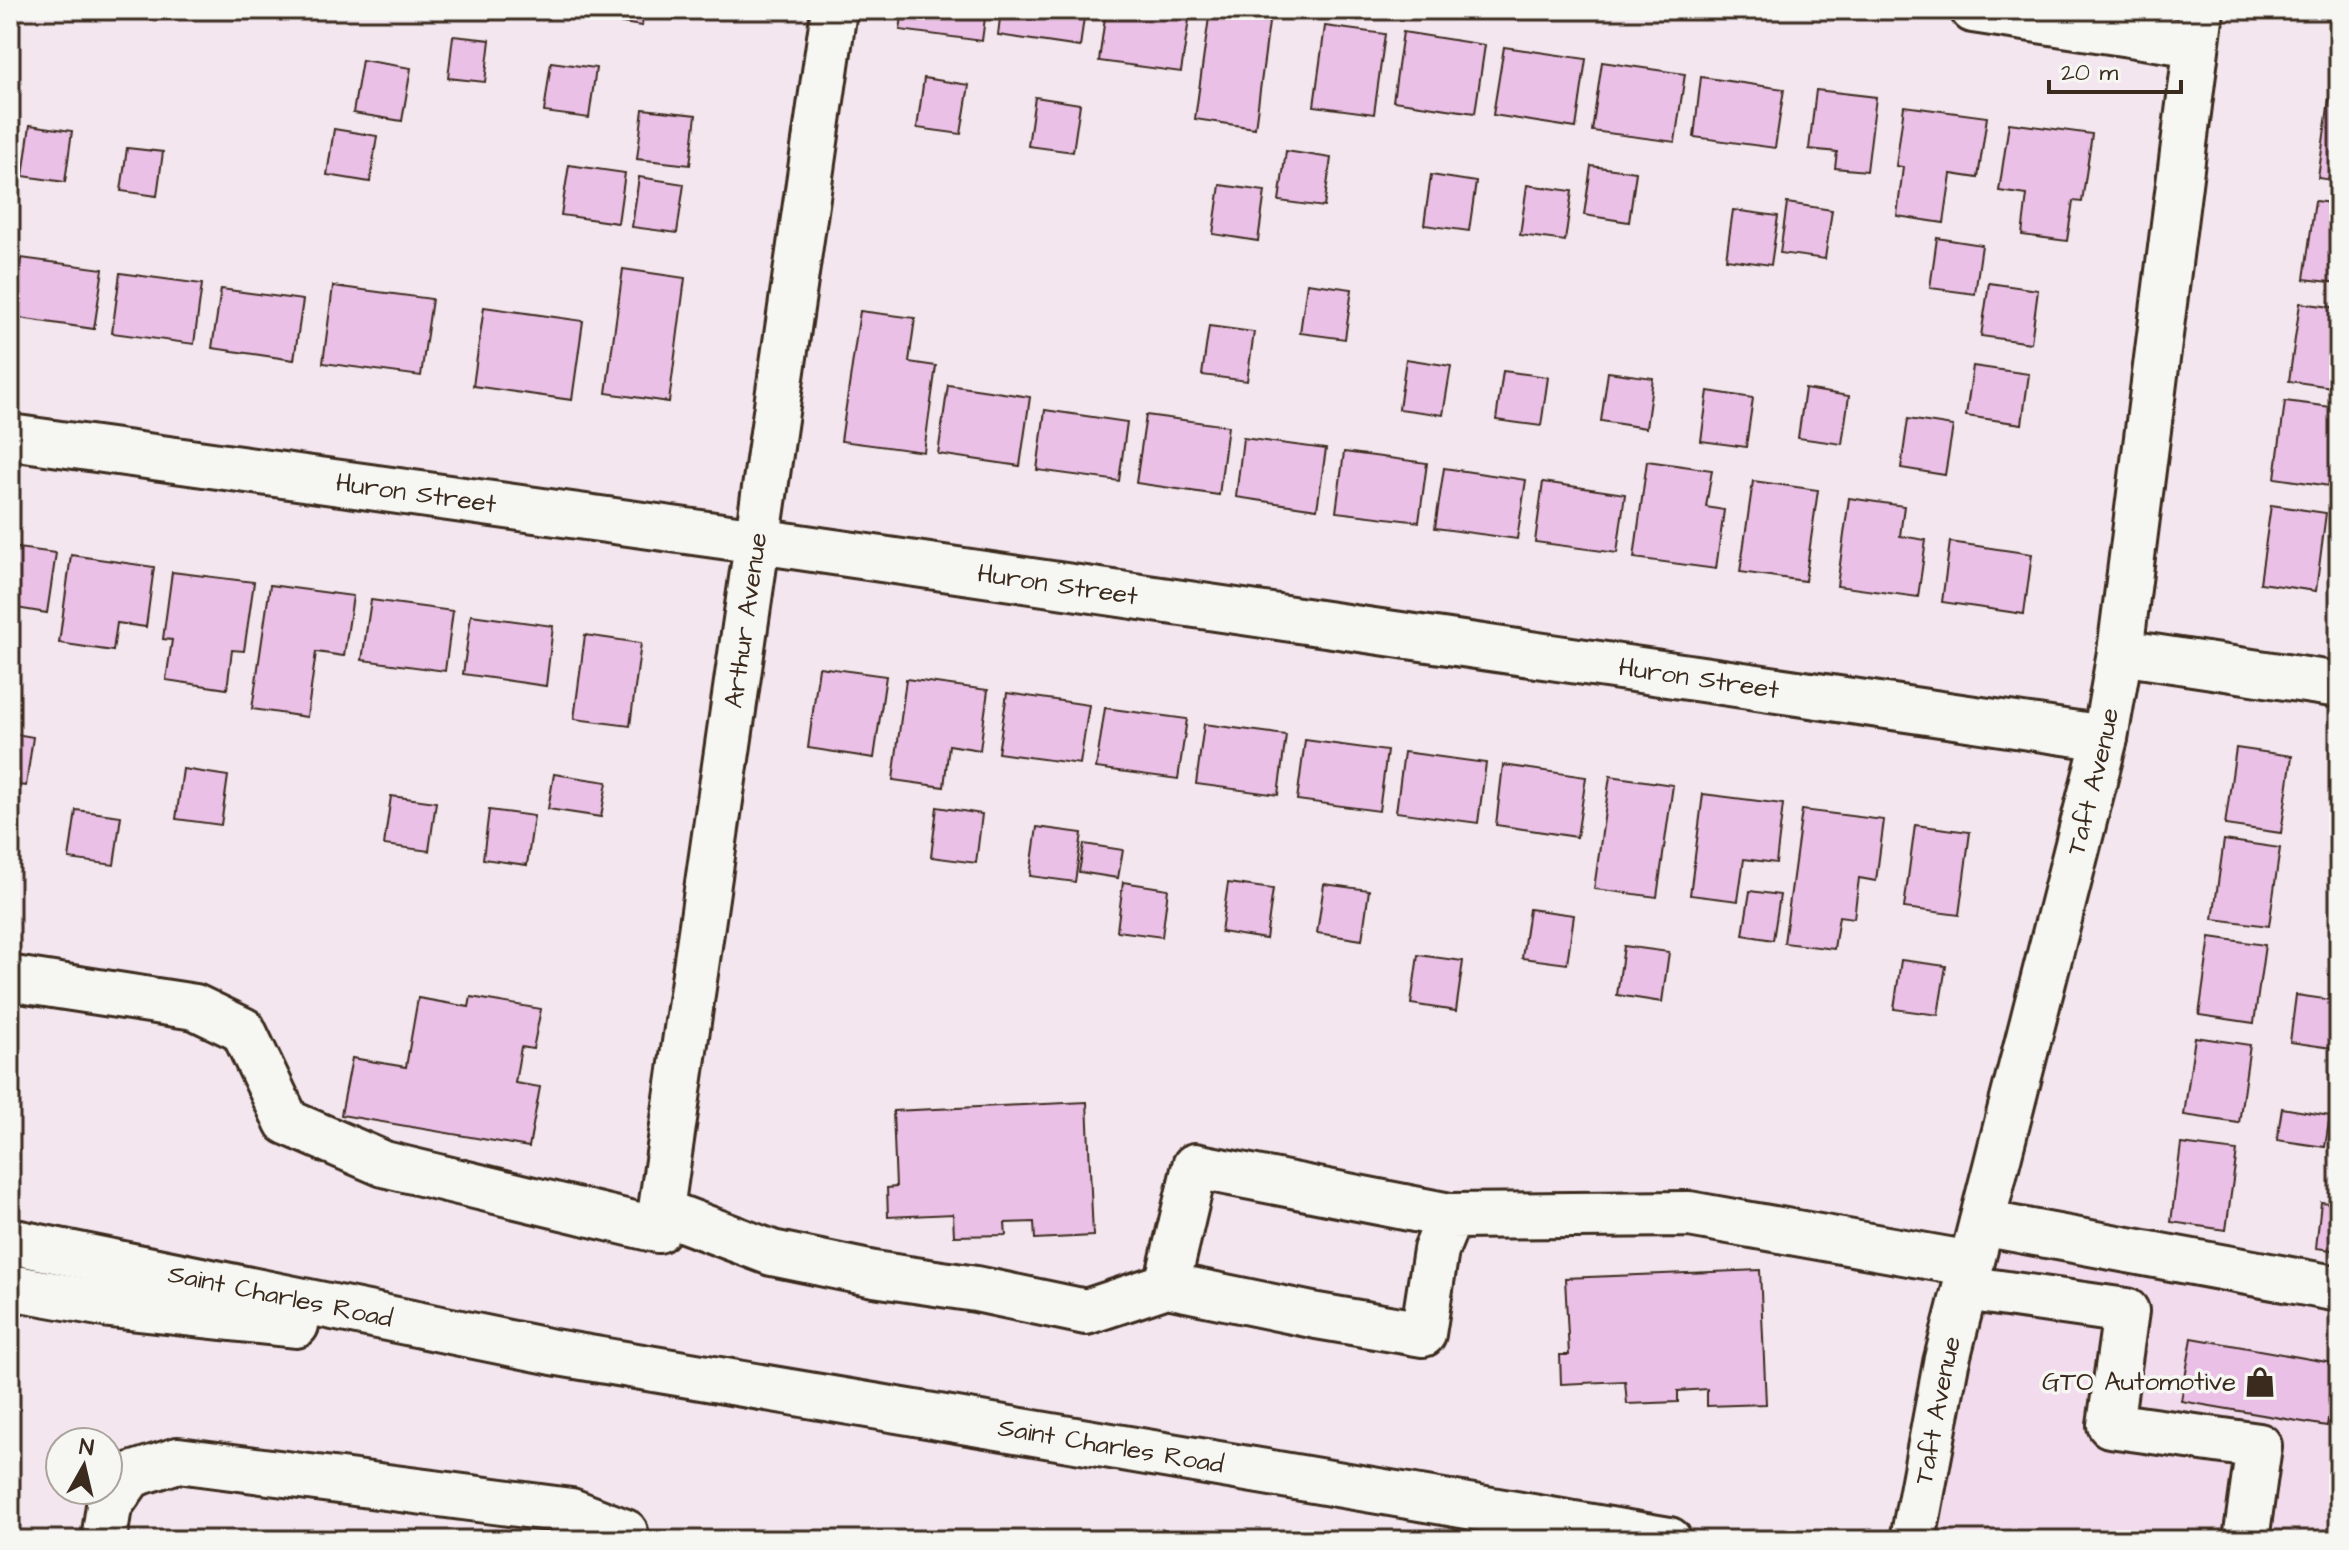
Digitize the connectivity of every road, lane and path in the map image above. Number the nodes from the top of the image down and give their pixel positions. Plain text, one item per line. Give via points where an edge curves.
1 (834, 10) edge
2 (1973, 10) edge
3 (2198, 27) edge
4 (10, 437) edge
5 (758, 541) junction
6 (2120, 652) junction
7 (2339, 685) edge
8 (2105, 738) junction
9 (14, 979) dead end
10 (1450, 1216) junction
11 (660, 1220) junction
12 (10, 1241) edge
13 (1973, 1258) junction
14 (1167, 1285) junction
15 (10, 1287) edge
16 (2339, 1289) edge
17 (553, 1352) junction
18 (626, 1536) edge
19 (104, 1540) edge
20 (1669, 1540) edge
21 (1913, 1540) edge
22 (2246, 1540) edge

1 - 5 street, Arthur Avenue
2 - 3 street
3 - 6 street, Taft Avenue
4 - 5 street, Huron Street
5 - 8 street, Huron Street
5 - 11 street, Arthur Avenue
6 - 7 street
6 - 8 street, Taft Avenue
8 - 13 street, Taft Avenue
9 - 11 street via 195,1007 243,1030 287,1122 384,1164
10 - 13 street via 1689,1214
10 - 14 street via 1195,1166
10 - 14 street via 1436,1250 1423,1334
11 - 14 street via 772,1253 1086,1312
12 - 17 street, Saint Charles Road
13 - 16 street
13 - 21 street, Taft Avenue via 1946,1363
13 - 22 street via 2126,1311 2110,1425 2259,1446
15 - 17 street, Saint Charles Road via 110,1305
17 - 20 street, Saint Charles Road
18 - 19 street via 571,1511 178,1460 131,1475 109,1506

